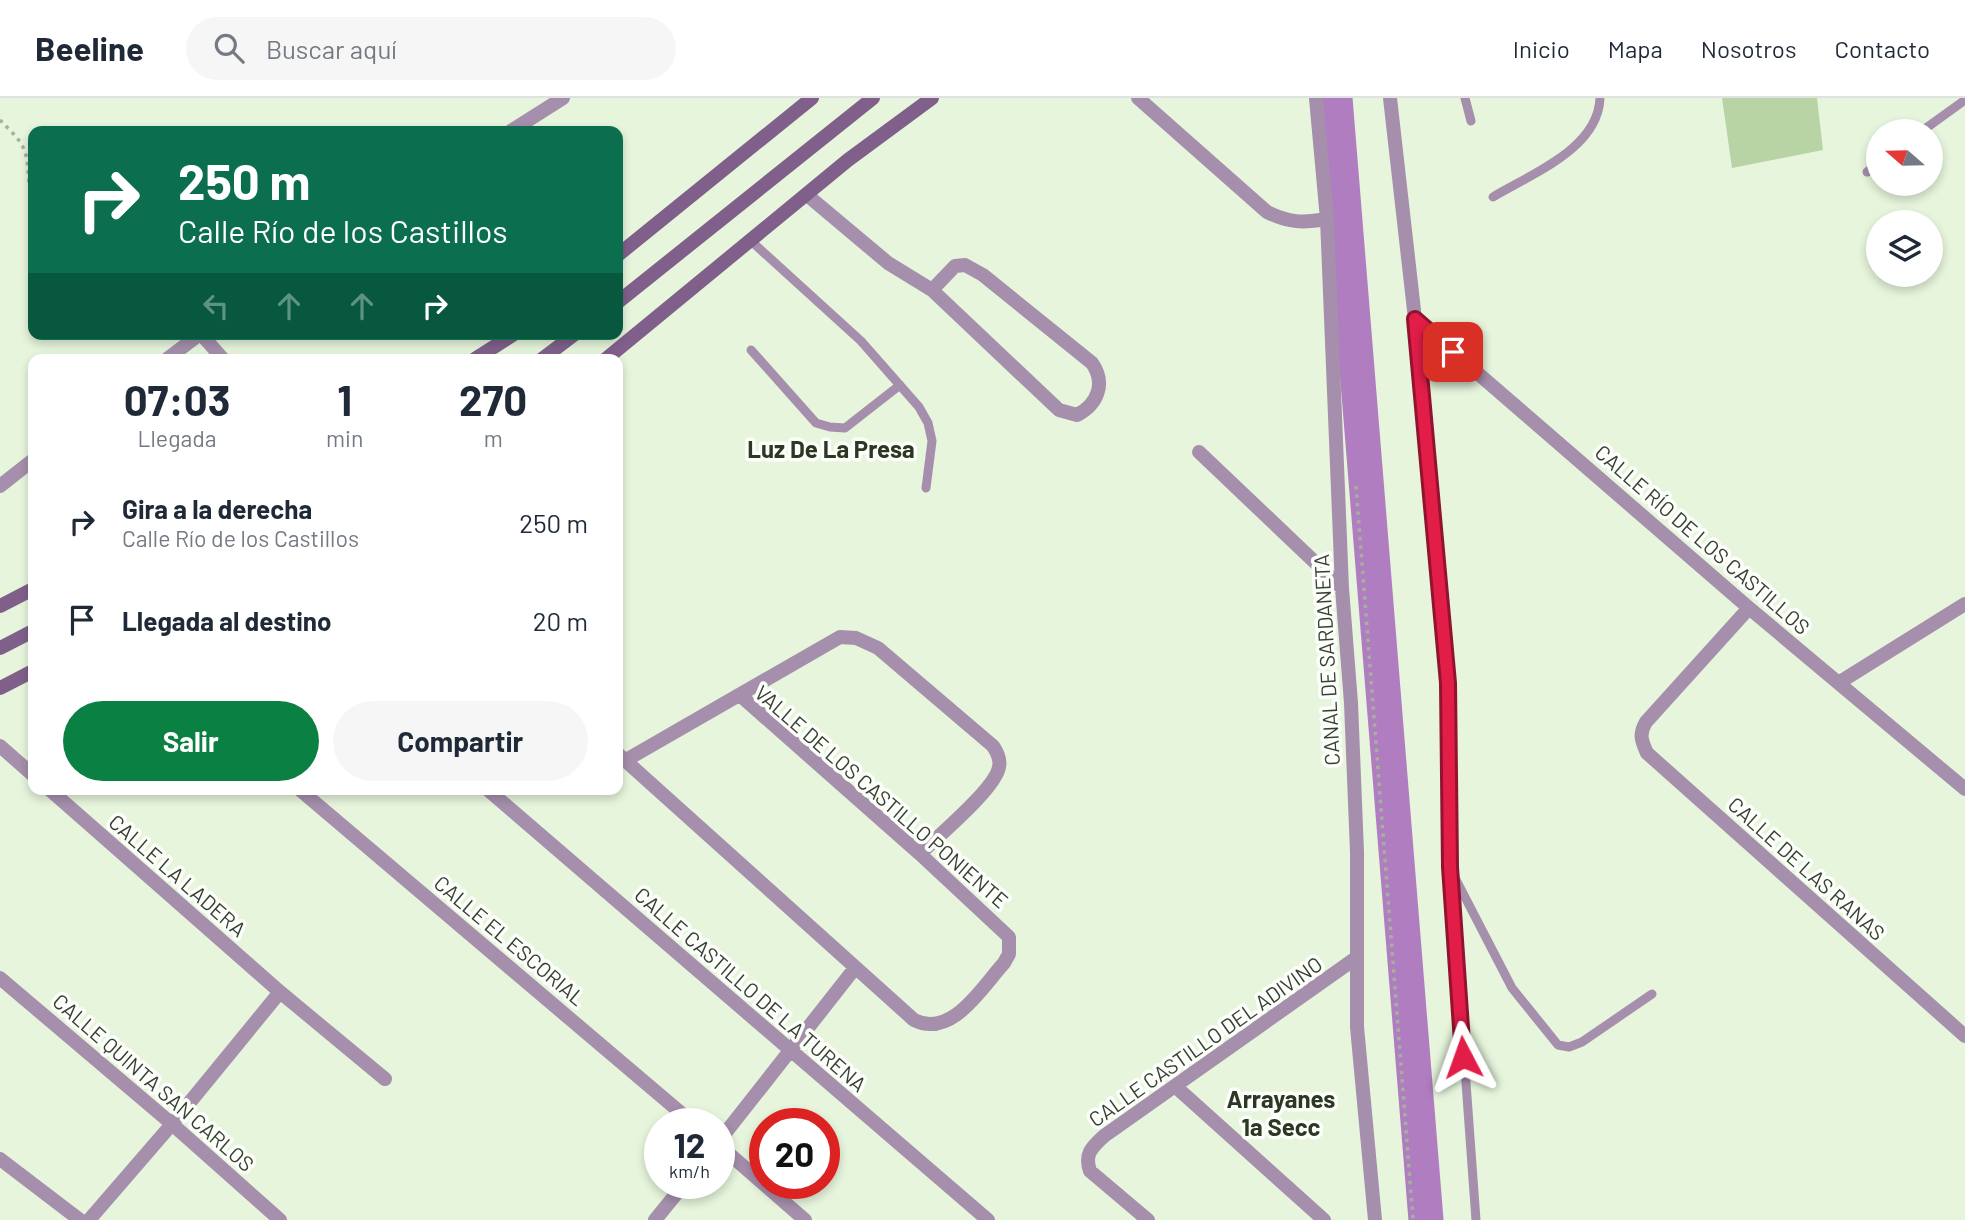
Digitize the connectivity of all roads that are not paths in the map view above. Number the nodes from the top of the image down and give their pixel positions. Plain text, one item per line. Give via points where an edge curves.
1 (563, 98) edge
2 (812, 98) edge
3 (873, 98) edge
4 (932, 98) edge
5 (1138, 98) edge
6 (1316, 98) edge
7 (1390, 98) edge
8 (1465, 98) edge
9 (1600, 98) edge
10 (1965, 100) edge
11 (1939, 119) edge
12 (1471, 121) dead end
13 (519, 126) edge
14 (807, 195) junction
15 (1493, 197) dead end
16 (1327, 219) junction
17 (751, 241) junction
18 (623, 252) edge
19 (932, 290) junction
20 (623, 298) edge
21 (1415, 319) junction
22 (193, 340) edge
23 (206, 340) edge
24 (505, 340) edge
25 (508, 340) edge
26 (567, 340) edge
27 (751, 350) dead end
28 (174, 354) edge
29 (219, 354) edge
30 (483, 354) edge
31 (495, 354) edge
32 (549, 354) edge
33 (612, 354) edge
34 (900, 386) junction
35 (1199, 453) dead end
36 (28, 464) edge
37 (0, 486) edge
38 (926, 488) dead end
39 (1342, 588) junction
40 (28, 592) edge
41 (1965, 604) edge
42 (0, 606) edge
43 (1749, 608) junction
44 (28, 634) edge
45 (0, 649) edge
46 (28, 673) edge
47 (1840, 682) junction
48 (0, 688) edge
49 (741, 696) junction
50 (0, 746) edge
51 (623, 756) edge
52 (623, 758) edge
53 (28, 771) edge
54 (1962, 782) edge
55 (56, 795) edge
56 (306, 795) edge
57 (494, 795) edge
58 (920, 853) junction
59 (1450, 867) junction
60 (1356, 958) junction
61 (855, 968) junction
62 (0, 978) edge
63 (280, 992) junction
64 (1652, 993) dead end
65 (1965, 1035) edge
66 (790, 1050) junction
67 (385, 1079) dead end
68 (1176, 1087) junction
69 (675, 1108) edge
70 (735, 1122) edge
71 (172, 1124) junction
72 (735, 1157) edge
73 (0, 1159) edge
74 (672, 1199) edge
75 (80, 1220) edge
76 (89, 1220) edge
77 (280, 1220) edge
78 (655, 1220) edge
79 (804, 1220) edge
80 (988, 1220) edge
81 (1148, 1220) edge
82 (1324, 1220) edge
83 (1375, 1220) edge
84 (1476, 1220) edge

1 - 13 street
2 - 18 main road
3 - 20 main road
4 - 14 main road
5 - 16 street via 1267,212 1300,223
6 - 16 street, CANAL DE SARDANETA
7 - 21 street
8 - 12 lane
9 - 15 lane via 1598,115 1583,139
10 - 11 lane
14 - 17 main road
14 - 19 street via 888,263
16 - 39 street, CANAL DE SARDANETA
17 - 33 main road
17 - 34 lane via 862,341
19 - 19 street via 1059,410 1077,415 1095,399 1099,378 1092,363 983,275 965,265 955,266
21 - 43 street, CALLE RÍO DE LOS CASTILLOS
21 - 59 lane via 1448,683
22 - 28 street
23 - 29 street
24 - 30 main road
25 - 31 main road
26 - 32 main road
27 - 34 lane via 816,423 830,427 845,428
34 - 38 lane via 928,423 932,441
35 - 39 street
36 - 37 street
39 - 60 street, CANAL DE SARDANETA via 1357,852
40 - 42 main road
41 - 47 street
43 - 47 street, CALLE RÍO DE LOS CASTILLOS
43 - 65 street, CALLE DE LAS RANAS via 1646,722 1641,741 1647,753
44 - 45 main road
46 - 48 main road
47 - 54 street, CALLE RÍO DE LOS CASTILLOS
49 - 51 street, VALLE DE LOS CASTILLO PONIENTE
49 - 58 street, VALLE DE LOS CASTILLO PONIENTE
49 - 58 street via 848,636 878,648 993,746 1000,764 992,783
50 - 53 street
52 - 61 street, VALLE DE LOS CASTILLO PONIENTE
55 - 63 street, CALLE LA LADERA
56 - 69 street, CALLE EL ESCORIAL
57 - 66 street, CALLE CASTILLO DE LA TURENA
58 - 61 street, VALLE DE LOS CASTILLO PONIENTE via 1004,931 1010,946 1004,963 958,1014 931,1026 915,1020
59 - 64 lane via 1512,988 1558,1045 1569,1048 1582,1042
59 - 84 lane
60 - 68 street, CALLE CASTILLO DEL ADIVINO
60 - 83 street, CANAL DE SARDANETA via 1357,1027
61 - 66 street
62 - 71 street, CALLE QUINTA SAN CARLOS
63 - 67 street, CALLE LA LADERA
63 - 71 street
66 - 70 street
66 - 80 street, CALLE CASTILLO DE LA TURENA
68 - 81 street, CALLE CASTILLO DEL ADIVINO via 1089,1150 1090,1171
68 - 82 street
71 - 76 street
71 - 77 street, CALLE QUINTA SAN CARLOS
72 - 79 street
73 - 75 street
74 - 78 street

